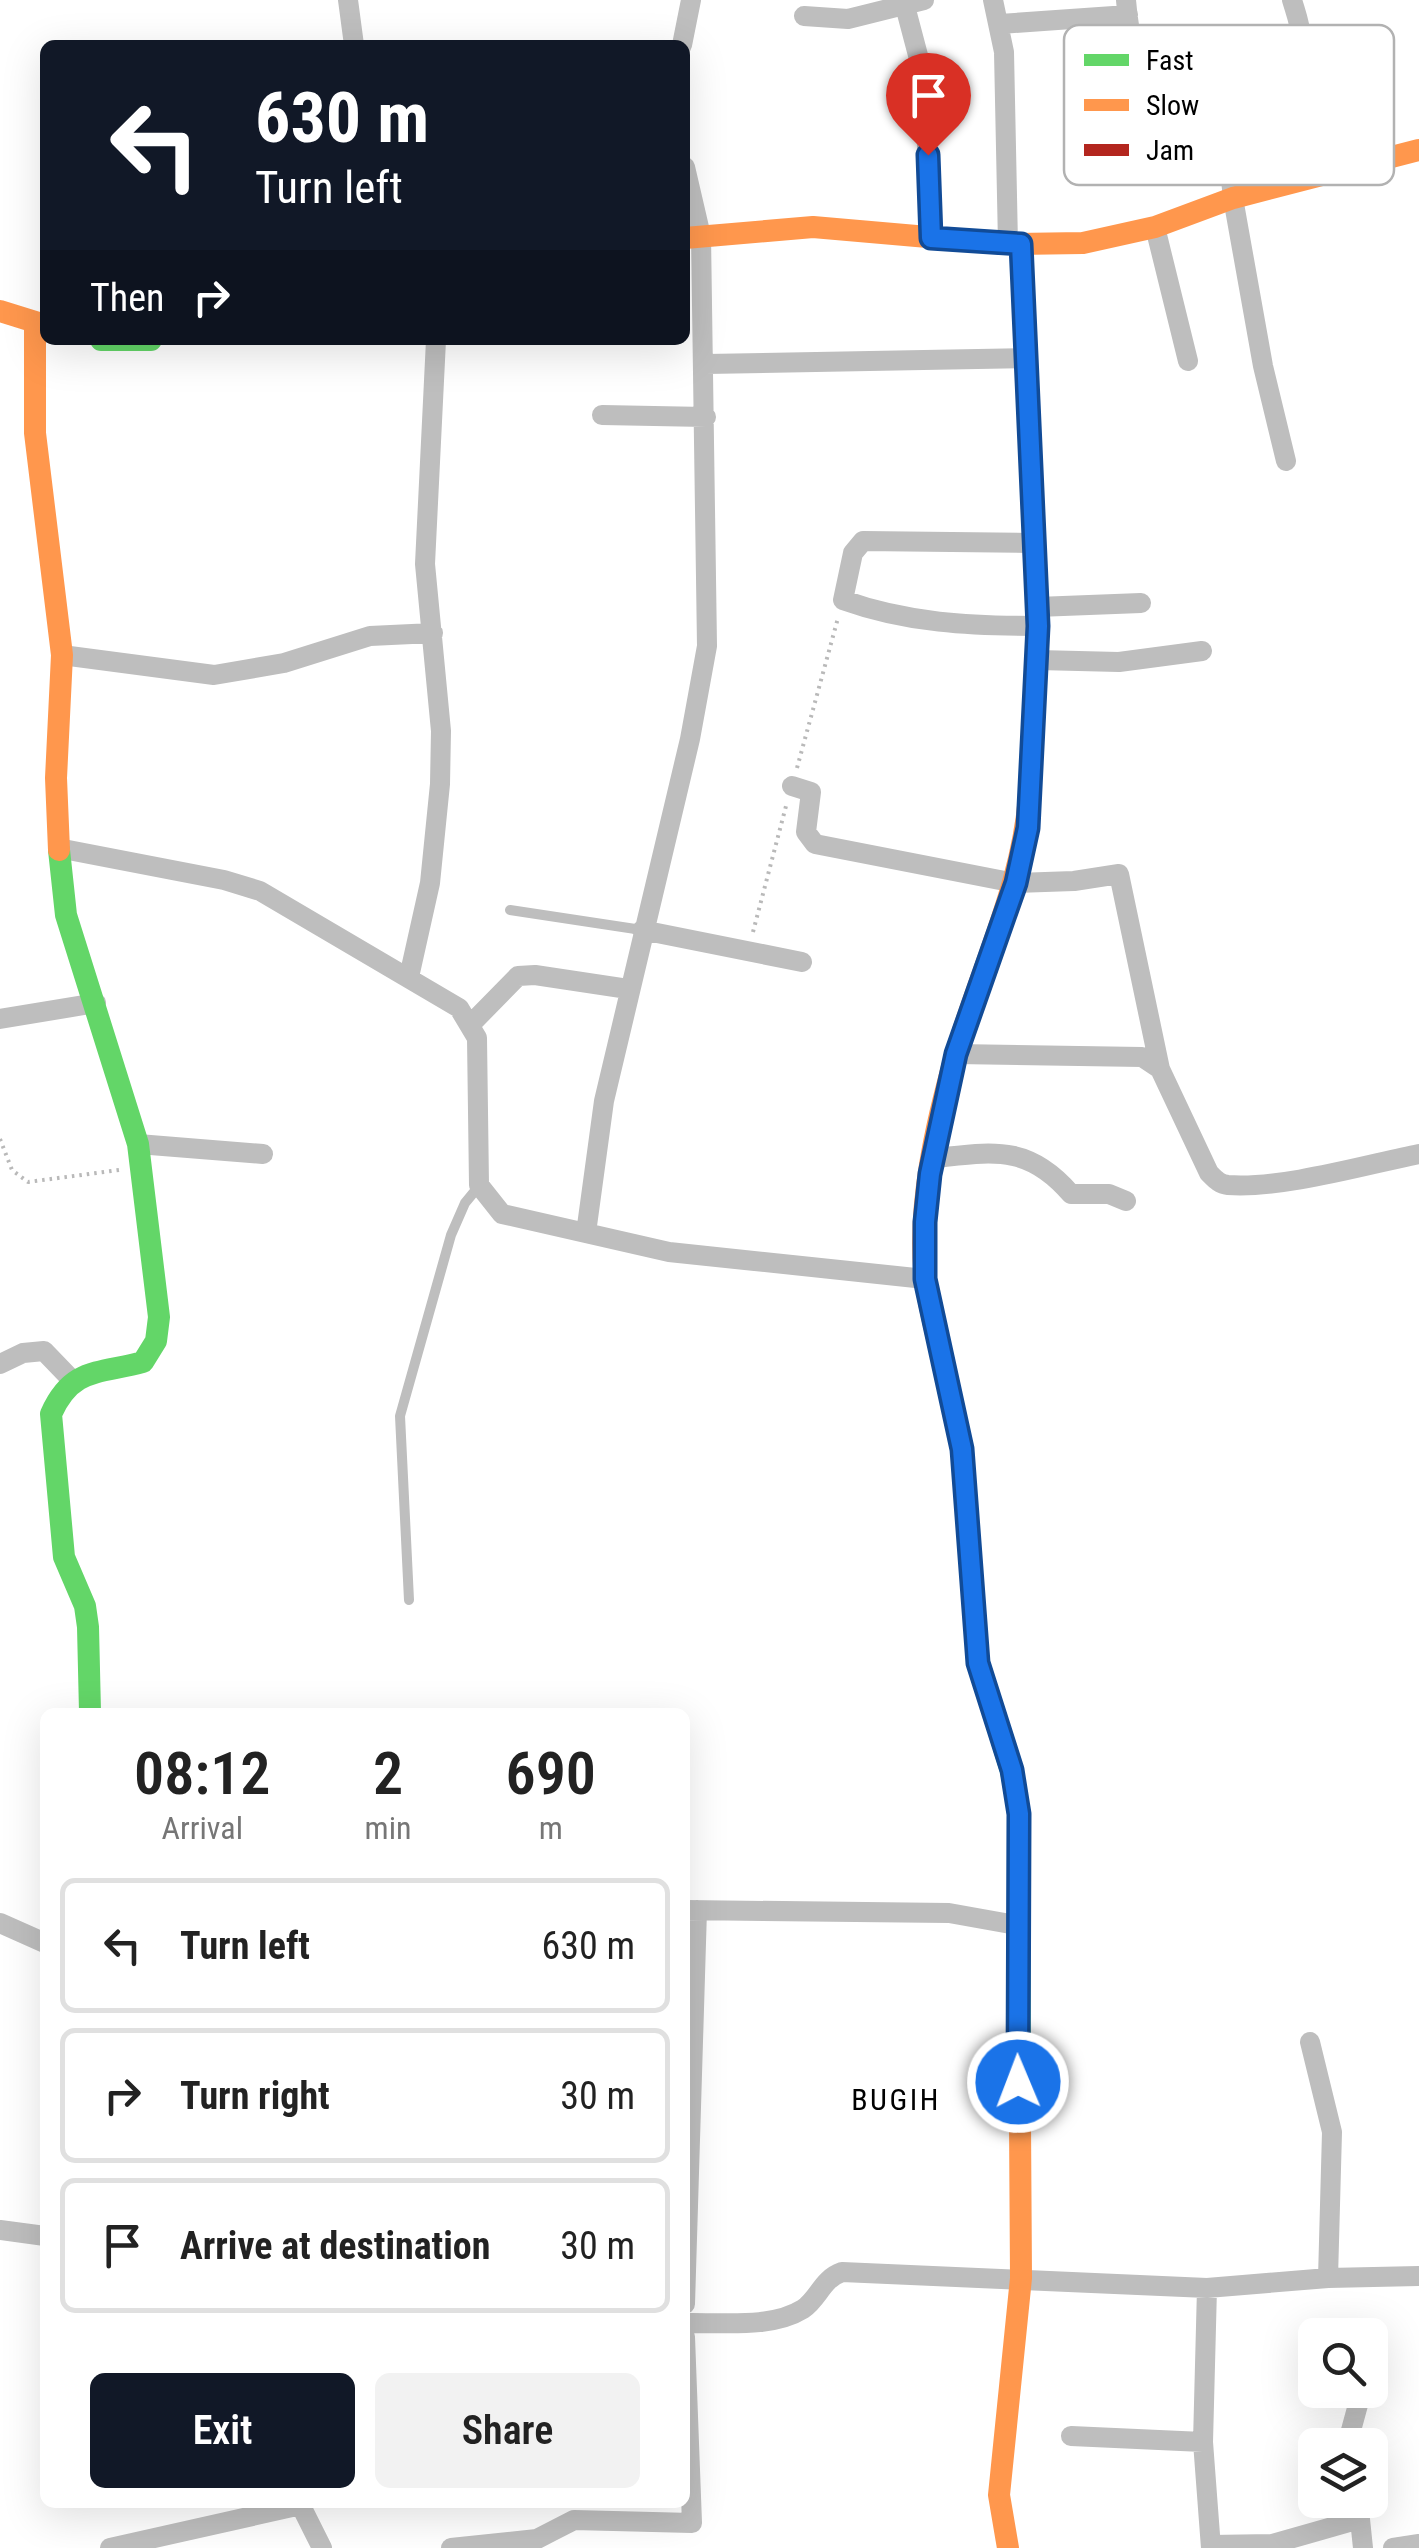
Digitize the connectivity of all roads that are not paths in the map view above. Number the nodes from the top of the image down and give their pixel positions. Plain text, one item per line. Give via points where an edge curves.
1 (348, 0) edge
2 (690, 0) edge
3 (993, 0) edge
4 (1292, 0) edge
5 (914, 3) edge
6 (1127, 7) edge
7 (804, 16) dead end
8 (1000, 24) junction
9 (1299, 25) edge
10 (353, 40) edge
11 (683, 40) edge
12 (1419, 150) edge
13 (1394, 156) edge
14 (1230, 185) edge
15 (1283, 185) edge
16 (1232, 198) junction
17 (690, 211) edge
18 (1155, 227) junction
19 (693, 237) edge
20 (931, 238) junction
21 (1014, 244) junction
22 (0, 312) edge
23 (40, 324) edge
24 (436, 345) edge
25 (1028, 358) junction
26 (1188, 362) dead end
27 (706, 364) junction
28 (602, 416) dead end
29 (706, 417) junction
30 (1286, 461) dead end
31 (1033, 542) junction
32 (1141, 603) dead end
33 (1038, 616) junction
34 (432, 634) junction
35 (1202, 652) dead end
36 (62, 655) junction
37 (1038, 660) junction
38 (792, 786) dead end
39 (58, 848) junction
40 (1016, 883) junction
41 (510, 910) dead end
42 (642, 930) junction
43 (802, 962) dead end
44 (409, 977) junction
45 (628, 989) junction
46 (96, 1003) junction
47 (0, 1019) edge
48 (471, 1024) junction
49 (956, 1054) junction
50 (1160, 1069) junction
51 (263, 1154) dead end
52 (1419, 1154) edge
53 (140, 1155) junction
54 (934, 1158) junction
55 (480, 1185) junction
56 (1126, 1201) dead end
57 (586, 1233) junction
58 (925, 1279) junction
59 (0, 1364) edge
60 (72, 1380) junction
61 (409, 1600) dead end
62 (90, 1708) edge
63 (691, 1910) edge
64 (0, 1922) edge
65 (1016, 1925) junction
66 (40, 1940) edge
67 (690, 1976) edge
68 (1310, 2042) dead end
69 (0, 2230) edge
70 (40, 2235) edge
71 (1419, 2276) edge
72 (1021, 2278) junction
73 (1328, 2278) junction
74 (1207, 2288) junction
75 (690, 2323) edge
76 (1071, 2436) dead end
77 (1203, 2442) junction
78 (690, 2469) edge
79 (283, 2508) edge
80 (302, 2508) edge
81 (1339, 2518) edge
82 (1360, 2518) edge
83 (1419, 2544) edge
84 (1211, 2546) edge
85 (110, 2548) edge
86 (322, 2548) edge
87 (451, 2548) edge
88 (1008, 2548) edge
89 (1363, 2548) edge
90 (1393, 2548) edge

1 - 10 street
2 - 11 street
3 - 8 street
4 - 9 street
5 - 7 street via 848,19
5 - 20 street
6 - 8 street
8 - 21 street
12 - 13 street
14 - 16 street
15 - 16 street
16 - 18 street
16 - 30 street
17 - 19 street
18 - 21 street via 1083,243
18 - 26 street
19 - 20 street via 813,227
19 - 27 street
20 - 21 street
21 - 25 street
22 - 23 street
23 - 36 street via 35,433
24 - 34 street via 426,564
25 - 27 street
25 - 31 street
27 - 29 street
28 - 29 street
29 - 42 street via 707,646
31 - 33 street
31 - 33 street via 862,541 852,553 842,600 906,619 968,626
32 - 33 street
33 - 37 street
34 - 36 street via 370,636 284,663 214,674
34 - 44 street via 440,784 430,883
35 - 37 street via 1119,662
36 - 39 street
37 - 40 street via 1028,828
38 - 40 street via 811,792 806,832 816,844
39 - 44 street via 260,891
39 - 46 street via 66,915
40 - 49 street
40 - 50 street via 1122,877
41 - 42 lane
42 - 43 street
42 - 45 street
44 - 48 street via 459,1008
45 - 48 street via 518,976
45 - 57 street
46 - 47 street
46 - 53 street
48 - 55 street via 478,1038
49 - 50 street via 1133,1056
49 - 54 street
50 - 52 street via 1216,1182 1287,1180
51 - 53 street
53 - 60 street via 159,1317 156,1341 143,1362
54 - 56 street via 1002,1151 1041,1167 1071,1194
54 - 58 street
55 - 57 street via 502,1214
55 - 61 lane via 451,1235 400,1416
57 - 58 street via 669,1252
58 - 65 street via 962,1449 978,1663 1019,1814
59 - 60 street via 44,1351
60 - 62 street via 58,1393 50,1437 64,1557 85,1606
63 - 65 street via 948,1913
63 - 67 street
64 - 66 street
65 - 72 street
68 - 73 street via 1332,2132
69 - 70 street
71 - 73 street
72 - 74 street
72 - 75 street via 842,2272 810,2304 774,2320
72 - 88 street via 999,2495
73 - 74 street
74 - 77 street
76 - 77 street
77 - 84 street
78 - 87 street via 692,2522 574,2520 537,2538
79 - 85 street
80 - 86 street
81 - 84 street via 1272,2544
82 - 89 street
83 - 90 street

